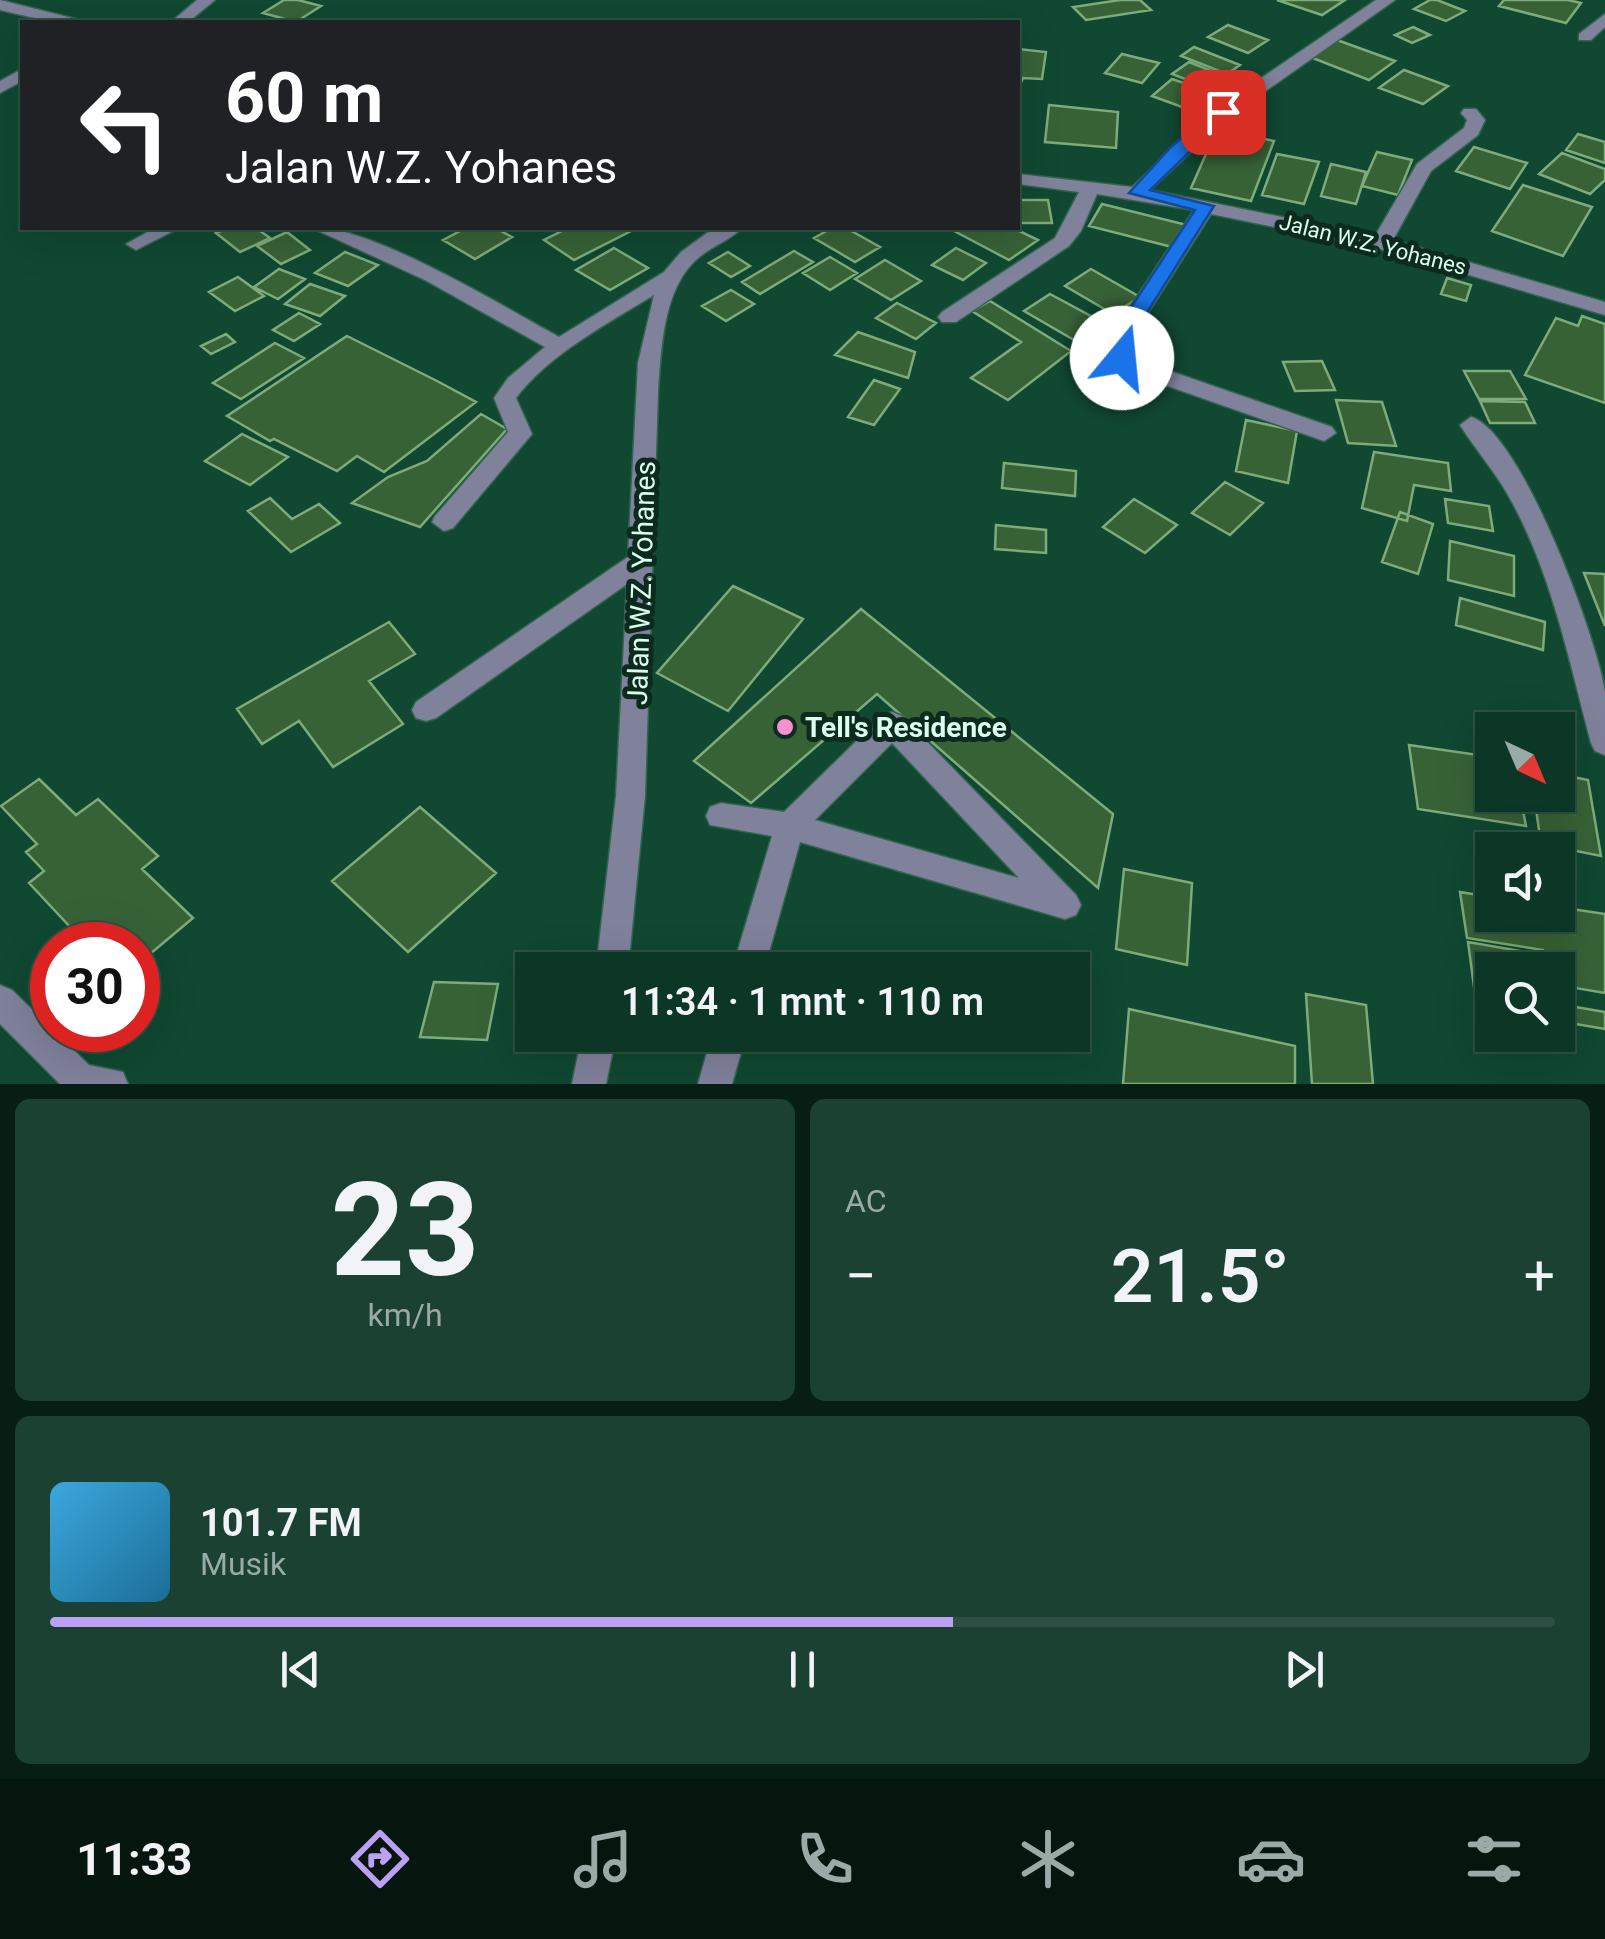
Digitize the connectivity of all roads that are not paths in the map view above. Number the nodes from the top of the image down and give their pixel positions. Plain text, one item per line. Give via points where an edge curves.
1 (207, 0) edge
2 (1387, 0) edge
3 (0, 6) edge
4 (1605, 19) edge
5 (61, 20) edge
6 (182, 20) edge
7 (1585, 37) dead end
8 (1470, 114) dead end
9 (1020, 179) edge
10 (1090, 188) junction
11 (1138, 193) junction
12 (1206, 206) junction
13 (165, 230) edge
14 (327, 230) edge
15 (729, 230) edge
16 (1381, 243) junction
17 (136, 244) dead end
18 (671, 276) junction
19 (1604, 308) edge
20 (948, 316) dead end
21 (562, 347) junction
22 (1470, 425) dead end
23 (1324, 433) dead end
24 (444, 522) dead end
25 (640, 562) junction
26 (426, 710) dead end
27 (1605, 743) edge
28 (721, 816) dead end
29 (790, 826) junction
30 (614, 952) edge
31 (753, 952) edge
32 (0, 1001) edge
33 (596, 1052) edge
34 (724, 1052) edge
35 (90, 1083) edge
36 (590, 1084) edge
37 (714, 1084) edge

1 - 6 street
2 - 11 street via 1237,100
3 - 5 street
4 - 7 street
8 - 16 street via 1476,120 1472,130 1424,168
9 - 10 street, Jalan W.Z. Yohanes
10 - 11 street, Jalan W.Z. Yohanes
10 - 20 street via 1062,242
11 - 12 street, Jalan W.Z. Yohanes
12 - 16 street, Jalan W.Z. Yohanes
12 - 23 street via 1118,351 1133,366
13 - 17 street
14 - 21 street via 432,276
15 - 18 street, Jalan W.Z. Yohanes via 698,248
16 - 19 street, Jalan W.Z. Yohanes
18 - 21 street
18 - 25 street, Jalan W.Z. Yohanes via 650,356
21 - 24 street via 510,389 506,407 520,434
22 - 27 street via 1509,471 1534,519
25 - 26 street
25 - 30 street, Jalan W.Z. Yohanes via 634,784
28 - 29 street
29 - 29 street via 892,724 1065,906 1047,900
29 - 31 street
32 - 35 street
33 - 36 street
34 - 37 street

